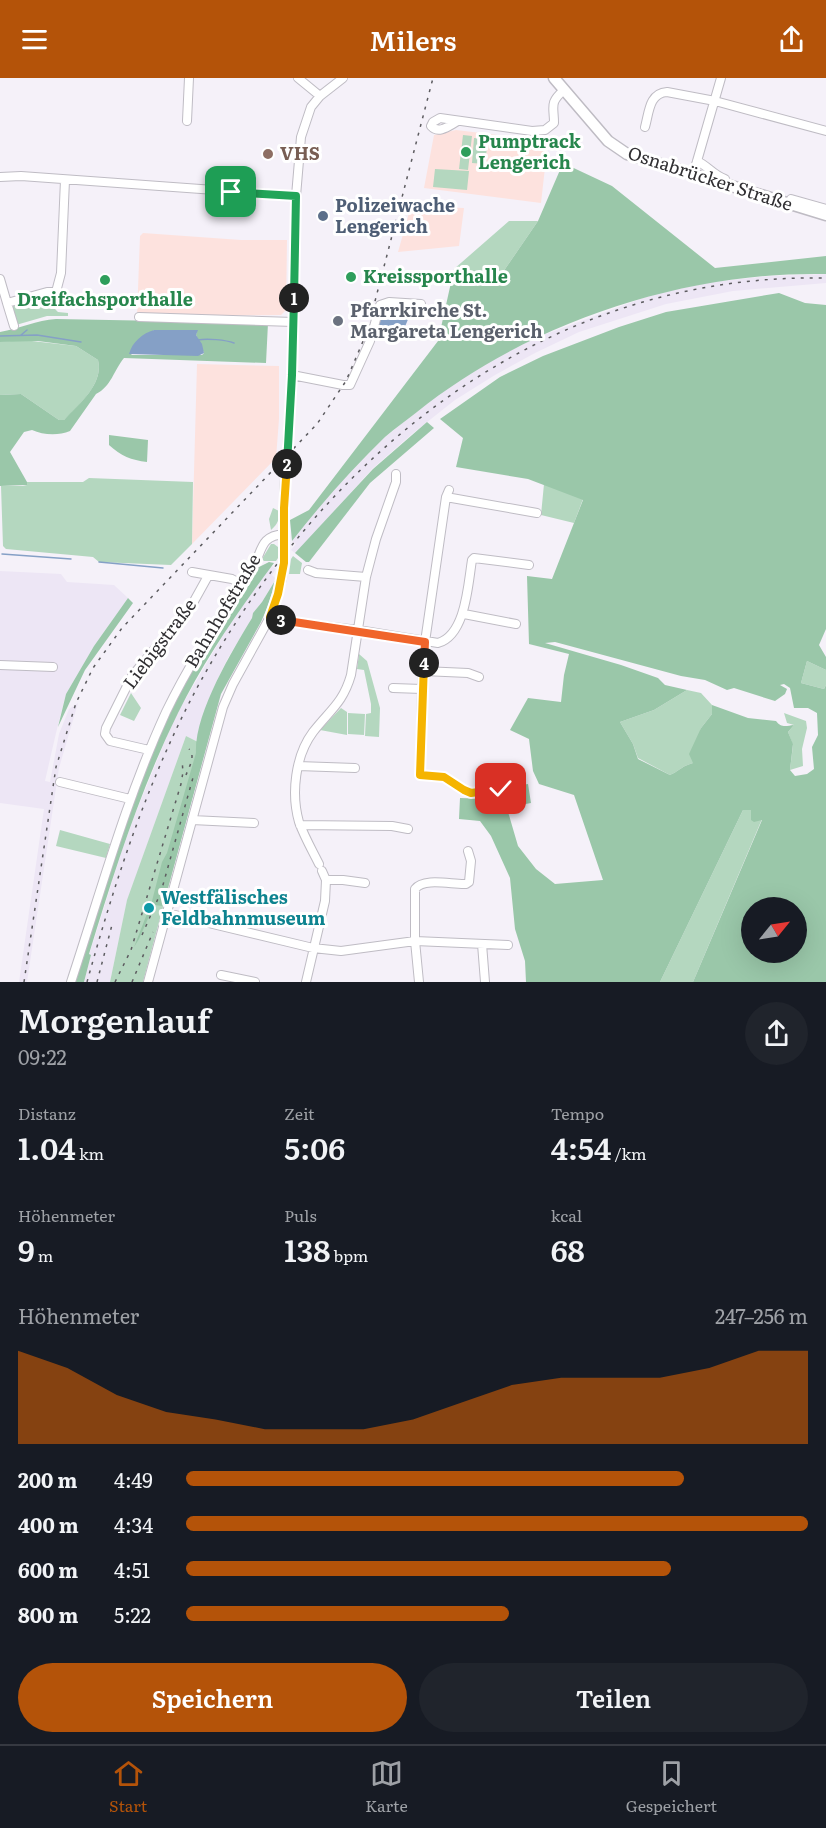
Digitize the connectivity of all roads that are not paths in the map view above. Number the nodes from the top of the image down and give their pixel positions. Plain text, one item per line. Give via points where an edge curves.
1 (189, 78) edge
2 (298, 78) edge
3 (343, 78) edge
4 (554, 78) edge
5 (721, 78) edge
6 (564, 90) junction
7 (320, 96) junction
8 (715, 101) junction
9 (458, 121) dead end
10 (188, 122) dead end
11 (645, 127) dead end
12 (826, 131) edge
13 (697, 161) junction
14 (693, 175) junction
15 (0, 177) edge
16 (65, 180) junction
17 (296, 196) junction
18 (826, 209) edge
19 (826, 215) edge
20 (0, 279) edge
21 (7, 303) junction
22 (421, 304) dead end
23 (139, 317) dead end
24 (294, 322) junction
25 (14, 326) dead end
26 (292, 375) junction
27 (396, 474) dead end
28 (537, 513) dead end
29 (284, 534) junction
30 (529, 565) dead end
31 (308, 570) dead end
32 (192, 572) dead end
33 (208, 576) junction
34 (366, 577) junction
35 (241, 584) junction
36 (464, 614) junction
37 (270, 617) junction
38 (516, 624) dead end
39 (358, 630) junction
40 (425, 642) junction
41 (0, 665) edge
42 (53, 668) dead end
43 (423, 671) junction
44 (479, 677) dead end
45 (393, 688) dead end
46 (422, 689) junction
47 (149, 750) junction
48 (298, 766) junction
49 (355, 768) dead end
50 (60, 782) dead end
51 (516, 784) dead end
52 (130, 799) junction
53 (192, 820) junction
54 (254, 823) dead end
55 (300, 825) junction
56 (408, 829) dead end
57 (468, 851) dead end
58 (326, 880) junction
59 (365, 883) dead end
60 (167, 913) junction
61 (415, 941) junction
62 (482, 944) junction
63 (508, 945) dead end
64 (313, 948) junction
65 (221, 975) dead end
66 (230, 979) edge
67 (71, 982) edge
68 (148, 982) edge
69 (255, 982) edge
70 (306, 982) edge
71 (419, 982) edge
72 (485, 982) edge

1 - 10 street
2 - 7 street
3 - 7 street
4 - 6 main road, Osnabrücker Straße
5 - 8 street
6 - 9 street via 552,106 554,123 545,130
6 - 14 main road, Osnabrücker Straße via 618,149
7 - 17 street via 302,131
8 - 11 street via 660,93 653,99
8 - 12 street
8 - 13 street
13 - 14 street
13 - 18 street, Osnabrücker Straße via 718,177
14 - 19 main road, Osnabrücker Straße
15 - 16 street
16 - 17 street
16 - 21 street via 61,273 56,292
17 - 24 street
20 - 21 street
21 - 25 street
22 - 26 street via 380,305 370,341 350,385
23 - 24 street
24 - 26 street
26 - 29 street
27 - 34 street
28 - 40 street via 448,494
29 - 35 street, Bahnhofstraße via 266,539
29 - 37 street via 282,579
30 - 36 street via 474,558
31 - 34 street
32 - 33 street, Liebigstraße
33 - 35 street, Liebigstraße
33 - 47 street, Liebigstraße via 193,603 132,676 106,728 110,741
34 - 39 street
35 - 47 street, Bahnhofstraße via 188,669
36 - 38 street
36 - 40 street via 443,641
37 - 39 street
37 - 53 street via 223,707
39 - 40 street
39 - 48 street via 347,689 340,703 306,742
40 - 43 street
41 - 42 street
43 - 44 street
43 - 46 street
45 - 46 street
46 - 51 street via 420,775 444,777 471,793
47 - 52 street, Bahnhofstraße
48 - 49 street
48 - 55 street via 296,802
50 - 52 street
52 - 67 street, Bahnhofstraße
53 - 54 street
53 - 60 street
55 - 56 street
55 - 58 street
57 - 61 street via 469,882 437,882 415,889
58 - 59 street
58 - 64 street
60 - 64 street
60 - 68 street
61 - 62 street
61 - 64 street via 341,951
61 - 71 street
62 - 63 street
62 - 72 street
64 - 70 street
65 - 66 street
66 - 69 street

